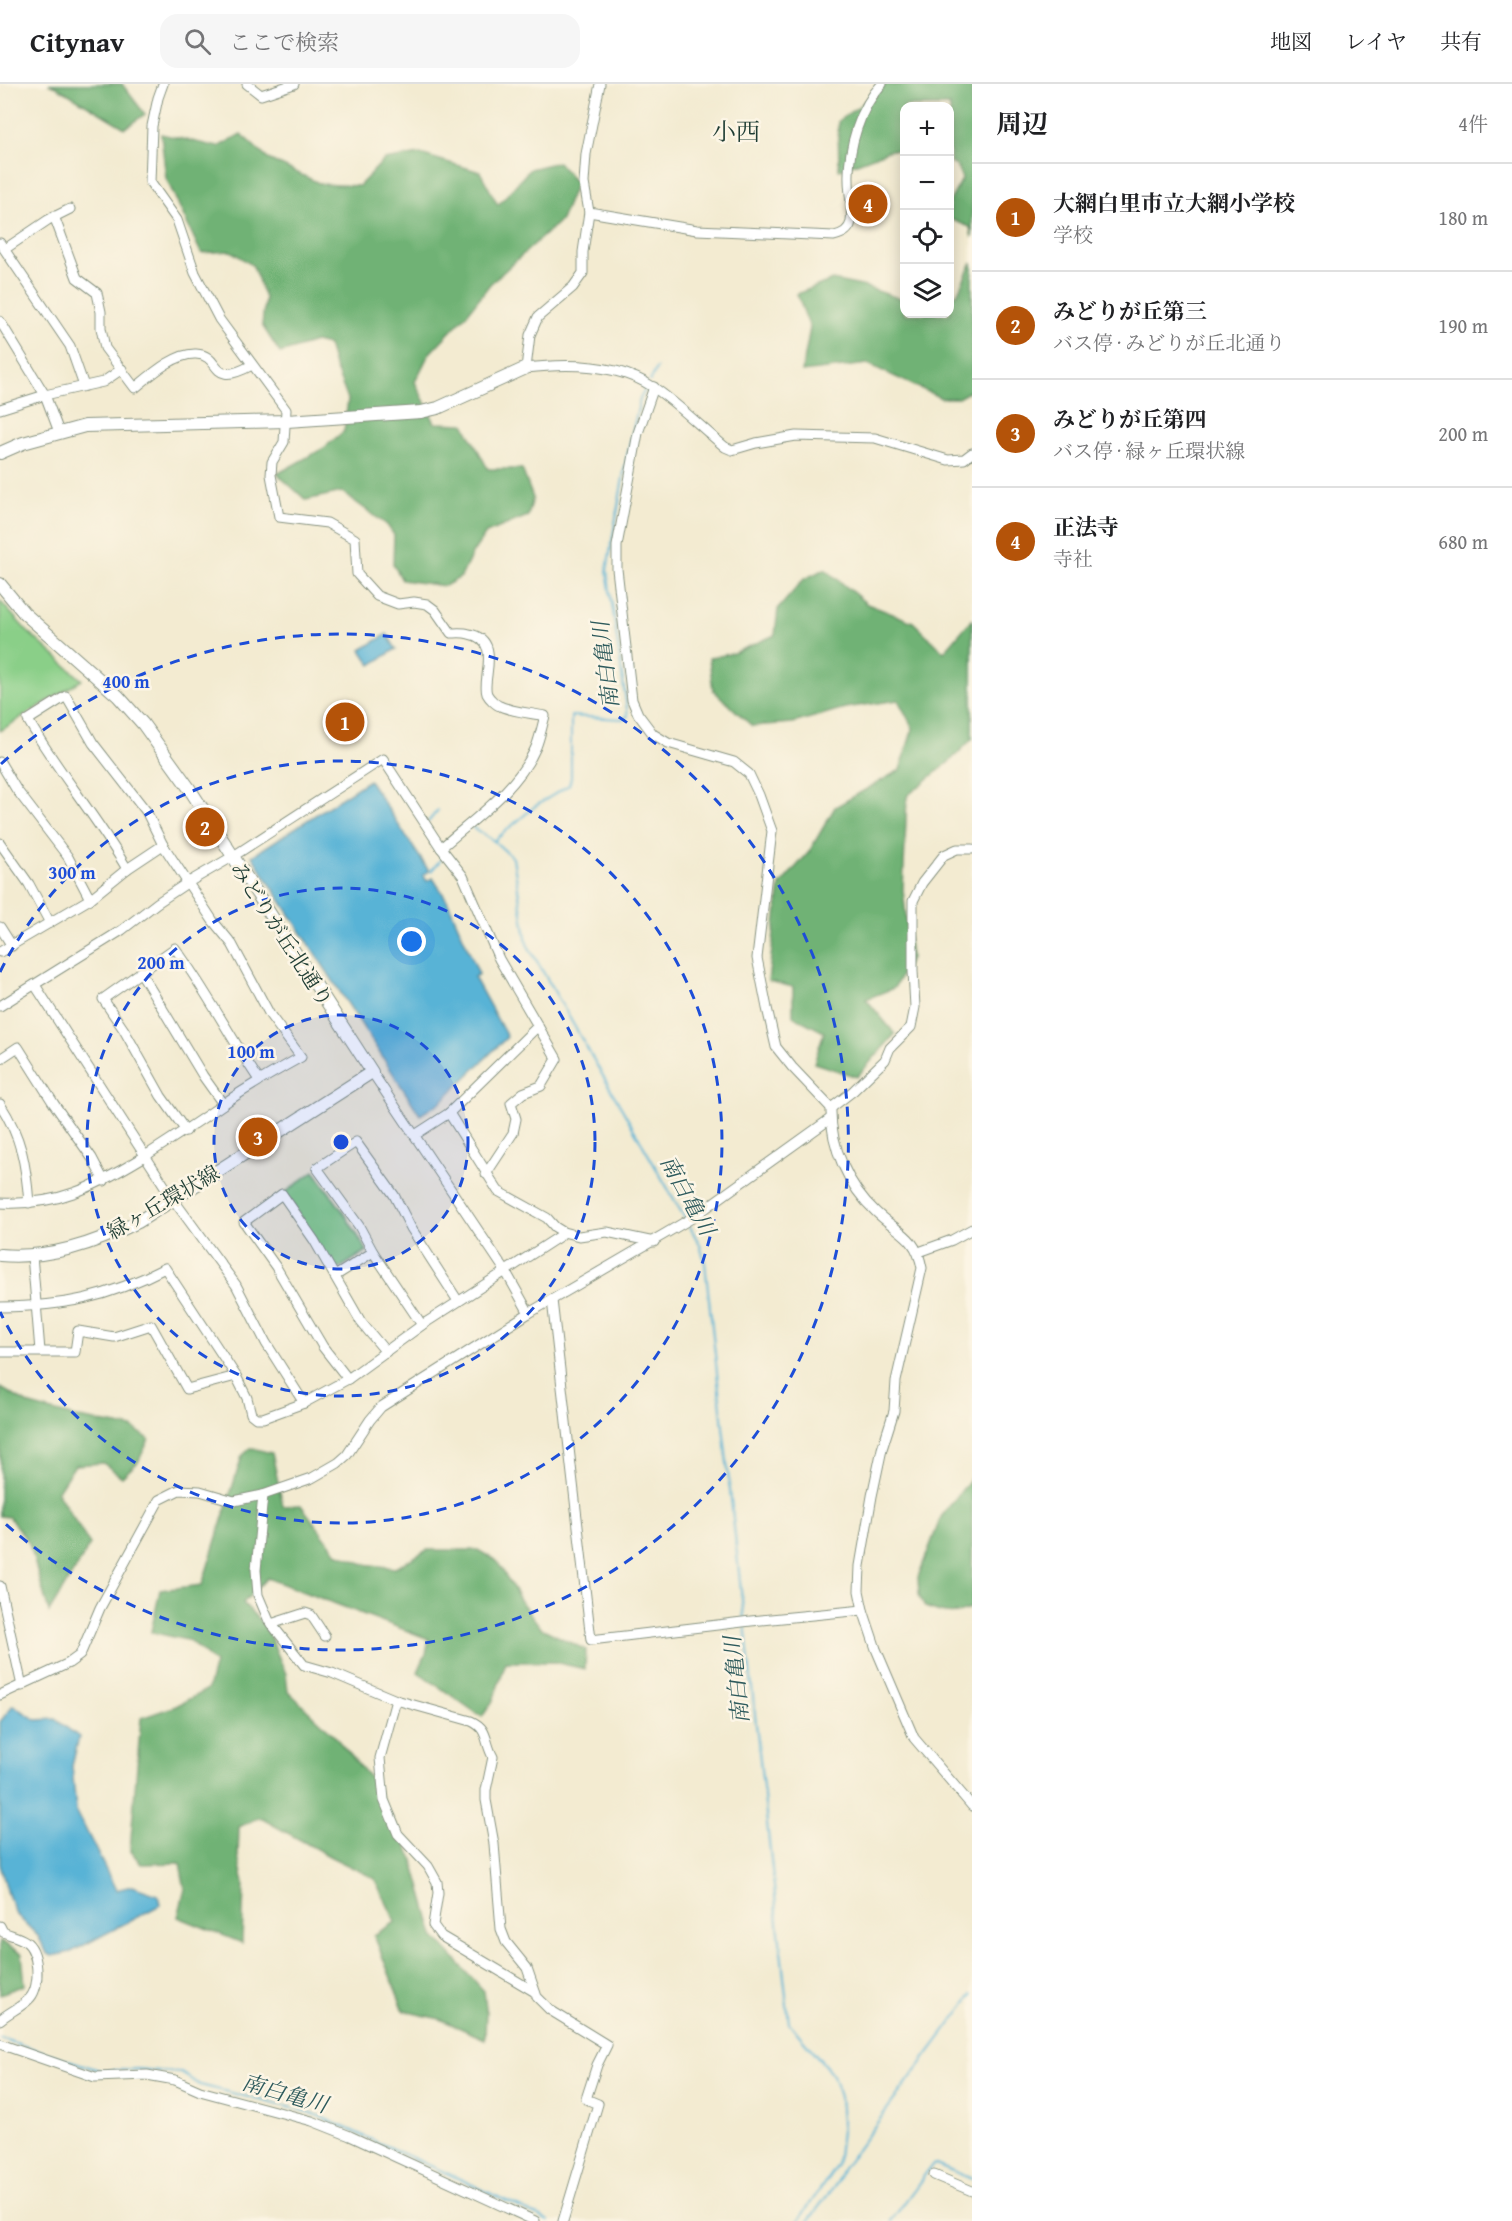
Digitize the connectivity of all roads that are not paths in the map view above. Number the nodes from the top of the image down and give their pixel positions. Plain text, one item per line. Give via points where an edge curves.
1 (164, 84) edge
2 (247, 84) edge
3 (294, 84) edge
4 (600, 84) edge
5 (882, 84) edge
6 (70, 209) dead end
7 (589, 212) junction
8 (54, 216) junction
9 (3, 246) edge
10 (0, 321) edge
11 (252, 365) junction
12 (526, 368) junction
13 (122, 369) junction
14 (84, 386) junction
15 (654, 387) junction
16 (45, 394) junction
17 (1, 408) edge
18 (287, 421) junction
19 (58, 432) junction
20 (0, 453) edge
21 (972, 453) edge
22 (0, 584) edge
23 (0, 762) edge
24 (0, 843) edge
25 (163, 845) junction
26 (441, 848) junction
27 (972, 849) edge
28 (232, 857) junction
29 (127, 869) junction
30 (188, 883) junction
31 (90, 899) junction
32 (50, 923) junction
33 (0, 927) edge
34 (12, 945) junction
35 (0, 952) edge
36 (141, 973) junction
37 (35, 985) junction
38 (0, 1006) edge
39 (538, 1026) junction
40 (0, 1059) edge
41 (372, 1072) junction
42 (259, 1080) junction
43 (0, 1104) edge
44 (223, 1104) junction
45 (831, 1108) junction
46 (449, 1113) junction
47 (830, 1119) junction
48 (186, 1131) junction
49 (415, 1135) junction
50 (145, 1156) junction
51 (486, 1174) junction
52 (104, 1181) junction
53 (173, 1199) junction
54 (0, 1203) edge
55 (29, 1203) junction
56 (972, 1229) edge
57 (563, 1232) junction
58 (654, 1242) junction
59 (373, 1252) junction
60 (919, 1252) junction
61 (0, 1255) edge
62 (32, 1255) junction
63 (506, 1272) junction
64 (334, 1276) junction
65 (552, 1300) junction
66 (458, 1301) junction
67 (36, 1306) junction
68 (0, 1307) edge
69 (529, 1313) junction
70 (422, 1325) junction
71 (40, 1351) junction
72 (0, 1352) edge
73 (386, 1352) junction
74 (236, 1376) junction
75 (348, 1379) junction
76 (304, 1403) junction
77 (263, 1496) junction
78 (0, 1586) edge
79 (863, 1610) junction
80 (271, 1624) junction
81 (325, 1635) dead end
82 (22, 1686) junction
83 (0, 1695) edge
84 (396, 1700) junction
85 (972, 1806) edge
86 (0, 1926) edge
87 (536, 1992) junction
88 (0, 2020) edge
89 (0, 2044) edge
90 (934, 2175) dead end
91 (972, 2191) edge
92 (563, 2218) edge
93 (535, 2221) edge

1 - 11 street via 152,126 150,182 177,220 195,273 219,319
2 - 3 street via 261,94
4 - 7 street via 586,154 584,183
5 - 7 street via 863,115 849,157 851,224 844,233 834,236 697,230
6 - 8 street
7 - 12 street via 583,273 573,287 538,317 530,335
8 - 9 street
8 - 13 street via 77,278 97,293 105,348
9 - 14 street via 70,346
10 - 16 street
11 - 13 street via 236,374 226,374 197,354 184,356 160,367 135,388
11 - 18 street via 286,410
12 - 15 street via 605,368
12 - 18 street via 421,412
13 - 14 street via 103,382
14 - 16 street
15 - 21 street via 732,450 796,436 875,438 948,460 964,459
15 - 45 street via 638,433 617,546 632,700 653,734 668,743 734,762 749,774 772,831 757,958 776,1047
16 - 17 street
16 - 19 street
18 - 19 street via 118,424
18 - 26 street via 284,442 272,462 279,517 327,523 355,539 357,574 377,596 398,604 427,604 451,633 478,638 488,653 486,688 491,699 499,706 545,716 536,747 523,769 503,793
19 - 20 street
22 - 28 street, みどりが丘北通り via 24,613 118,696 143,724
23 - 31 street via 68,857
24 - 32 street
25 - 29 street
25 - 29 street via 146,811 93,743 66,696 28,720
25 - 30 street
26 - 28 street via 384,759
26 - 39 street via 463,876 499,959
27 - 45 street via 957,849 944,855 914,900 915,1007 911,1027 890,1048 885,1060
28 - 30 street
28 - 41 street, みどりが丘北通り
29 - 31 street
30 - 37 street
30 - 42 street via 232,944 270,1015 301,1057
31 - 32 street
32 - 34 street
33 - 34 street
34 - 35 street
36 - 42 street via 175,948
36 - 44 street
36 - 48 street via 103,999
37 - 38 street
37 - 50 street
39 - 46 street
39 - 51 street via 557,1059 541,1086 511,1103 516,1119 513,1133
40 - 52 street via 18,1047
41 - 49 street
41 - 53 street, 緑ヶ丘環状線
42 - 44 street
43 - 55 street via 19,1140 26,1164
44 - 48 street
45 - 47 street
46 - 49 street
46 - 51 street
47 - 58 street
47 - 60 street via 843,1167 857,1192
48 - 50 street
49 - 63 street
50 - 52 street
50 - 53 street
51 - 57 street via 498,1191 547,1218
52 - 55 street via 81,1192
53 - 62 street, 緑ヶ丘環状線 via 111,1235 66,1251
53 - 76 street via 236,1285
54 - 55 street
56 - 60 street
57 - 58 street via 579,1236 607,1232
57 - 63 street
58 - 65 street
59 - 64 street
59 - 66 street via 317,1168 356,1142 388,1186
59 - 70 street
60 - 79 street via 922,1268 860,1566
61 - 62 street, 緑ヶ丘環状線
62 - 67 street
63 - 66 street
63 - 69 street
64 - 73 street via 361,1322
64 - 75 street via 282,1194 244,1222 276,1267 323,1347
65 - 69 street
65 - 79 street via 591,1640
66 - 70 street
67 - 68 street
67 - 71 street
67 - 74 street via 94,1298 165,1268
69 - 77 street via 381,1407 338,1463 312,1478
70 - 73 street
71 - 72 street
71 - 74 street via 75,1352 78,1330 114,1337 151,1325 187,1389
73 - 75 street
74 - 76 street via 256,1418
75 - 76 street
77 - 80 street via 256,1578 258,1595
77 - 82 street via 234,1501 200,1491 179,1490 159,1500 100,1608 80,1655
78 - 82 street
79 - 85 street via 914,1738
80 - 81 street via 305,1613
80 - 84 street via 304,1665 332,1672
82 - 83 street
84 - 87 street via 380,1758 384,1800 398,1834 428,1866 437,1882 433,1925 441,1936
84 - 87 street via 471,1721 485,1731 493,1757 486,1800 501,1929 506,1942 527,1968
86 - 88 street via 3,1932 26,1941 32,1950 36,1983 29,1999
87 - 92 street via 550,2010 607,2045 586,2099 598,2104
89 - 93 street via 95,2077 175,2080 200,2091 312,2121
90 - 91 street

